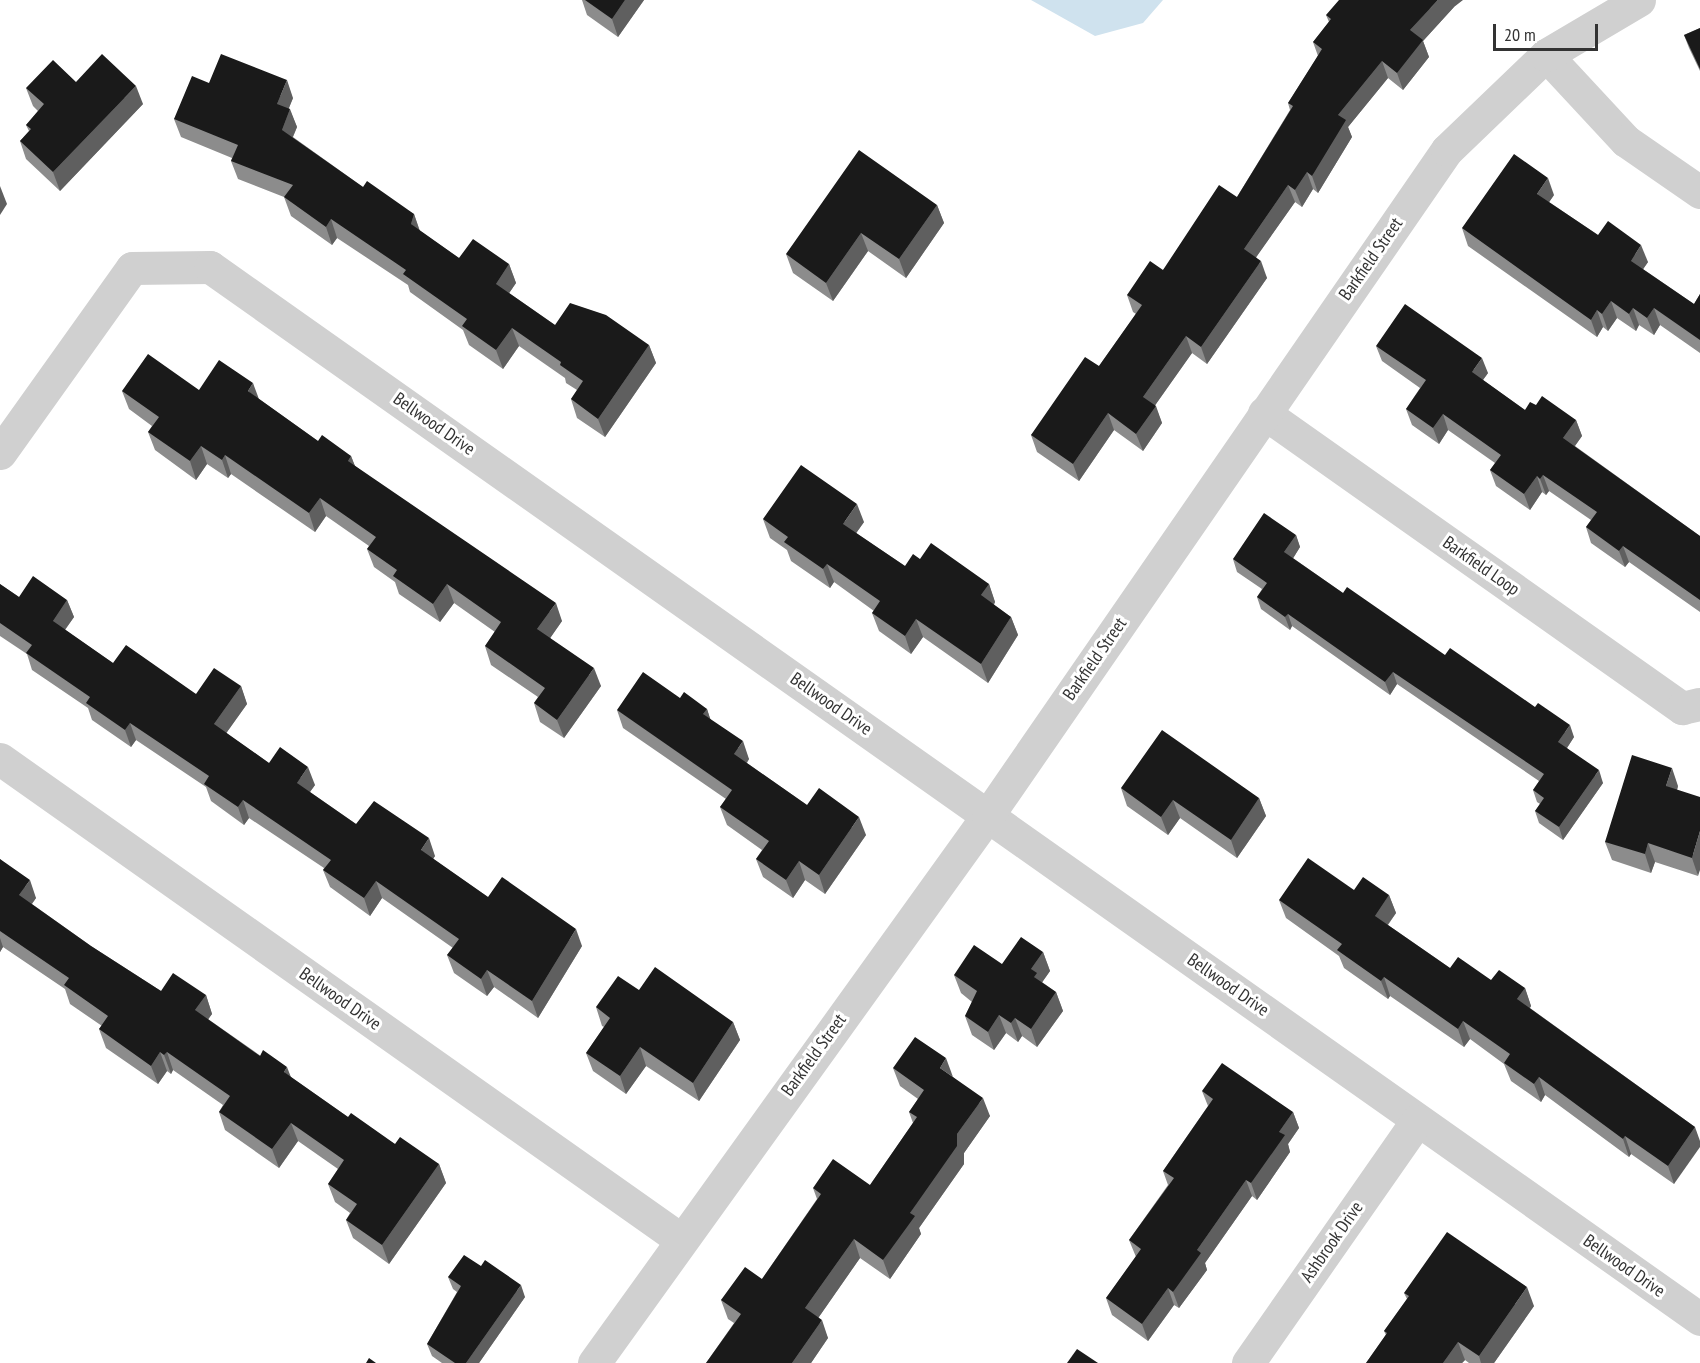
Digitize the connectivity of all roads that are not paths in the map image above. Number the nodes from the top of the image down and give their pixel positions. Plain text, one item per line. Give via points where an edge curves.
1 (1639, 0) edge
2 (1546, 54) junction
3 (1700, 192) edge
4 (1264, 413) junction
5 (0, 453) edge
6 (1700, 704) edge
7 (0, 759) edge
8 (988, 815) junction
9 (1418, 1121) junction
10 (680, 1239) junction
11 (1700, 1319) edge
12 (594, 1363) edge
13 (1248, 1363) edge

1 - 2 street, Barkfield Street
2 - 3 street via 1626,141
2 - 4 street, Barkfield Street via 1447,150
4 - 6 street, Barkfield Loop via 1682,708
4 - 8 street, Barkfield Street
5 - 8 street, Bellwood Drive via 132,268 210,267
7 - 10 street, Bellwood Drive
8 - 9 street, Bellwood Drive
8 - 10 street, Barkfield Street
9 - 11 street, Bellwood Drive
9 - 13 street, Ashbrook Drive
10 - 12 street, Barkfield Street

